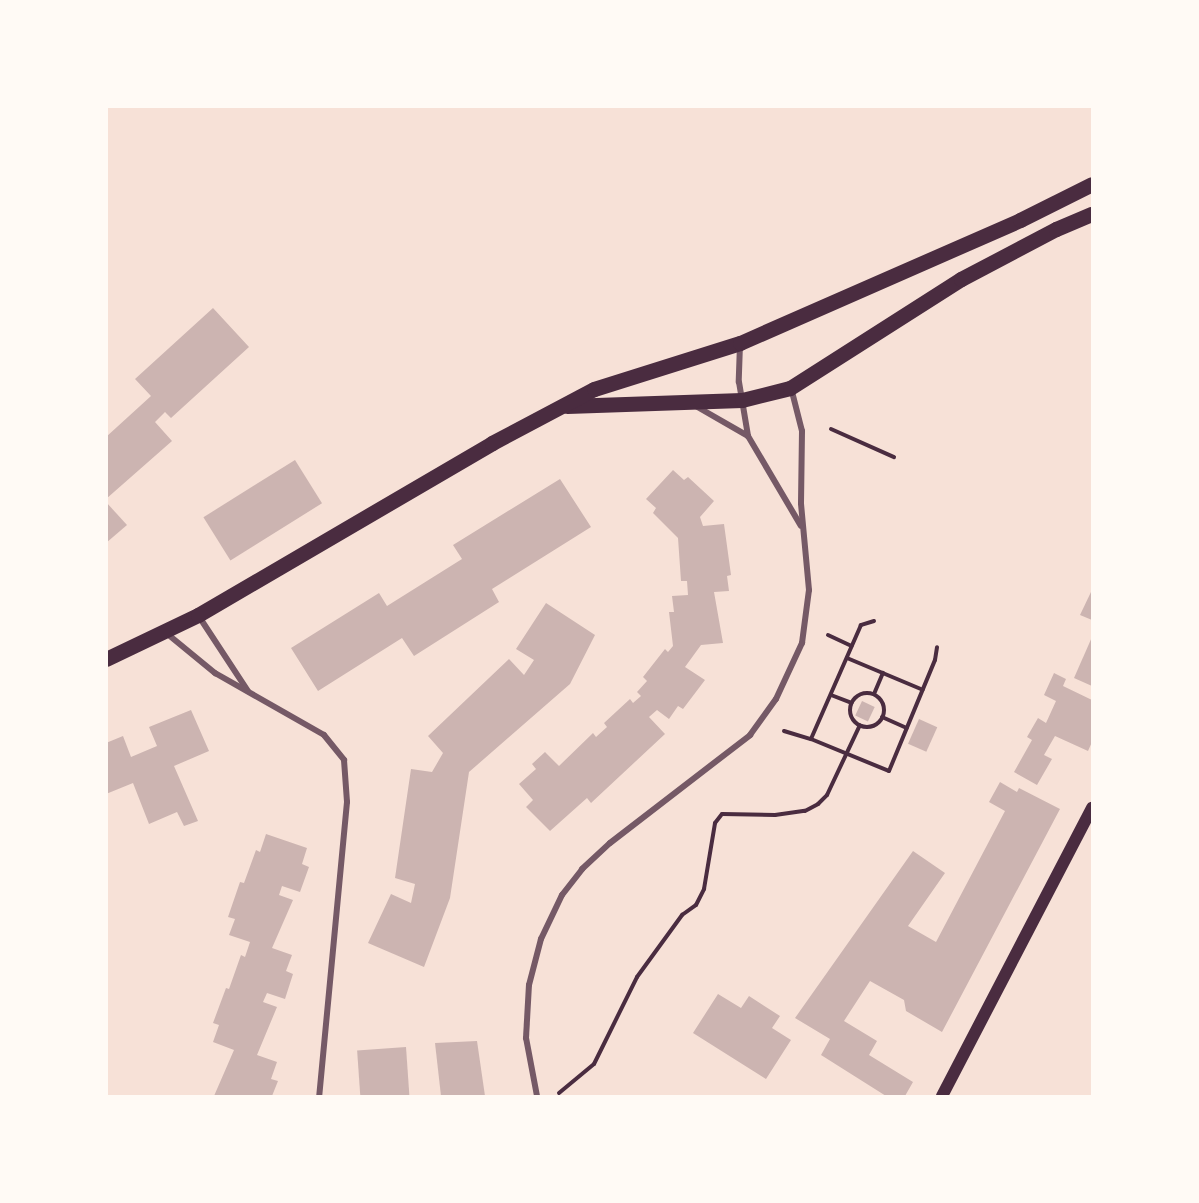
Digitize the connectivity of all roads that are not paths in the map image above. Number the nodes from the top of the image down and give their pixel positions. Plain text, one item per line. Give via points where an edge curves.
1 (1092, 184) edge
2 (1092, 214) edge
3 (741, 343) junction
4 (790, 388) junction
5 (742, 400) junction
6 (688, 402) junction
7 (561, 406) junction
8 (748, 436) junction
9 (802, 529) junction
10 (198, 615) junction
11 (165, 632) junction
12 (106, 659) edge
13 (248, 692) junction
14 (1092, 808) edge
15 (319, 1096) edge
16 (537, 1096) edge
17 (942, 1096) edge

1 - 3 main road via 1020,220
2 - 4 main road via 961,279
3 - 5 street
3 - 7 main road via 606,385
4 - 5 main road
4 - 9 street via 802,431
5 - 6 main road
5 - 8 street
6 - 7 main road
6 - 8 street
7 - 10 main road
8 - 9 street via 786,494
9 - 16 street via 809,590 806,628 796,660 763,718 736,748 595,856 562,895 547,924 532,970 526,1006 527,1052
10 - 11 main road
10 - 13 street
11 - 12 main road
11 - 13 street via 215,673
13 - 15 street via 332,741 344,760 348,777
14 - 17 main road

